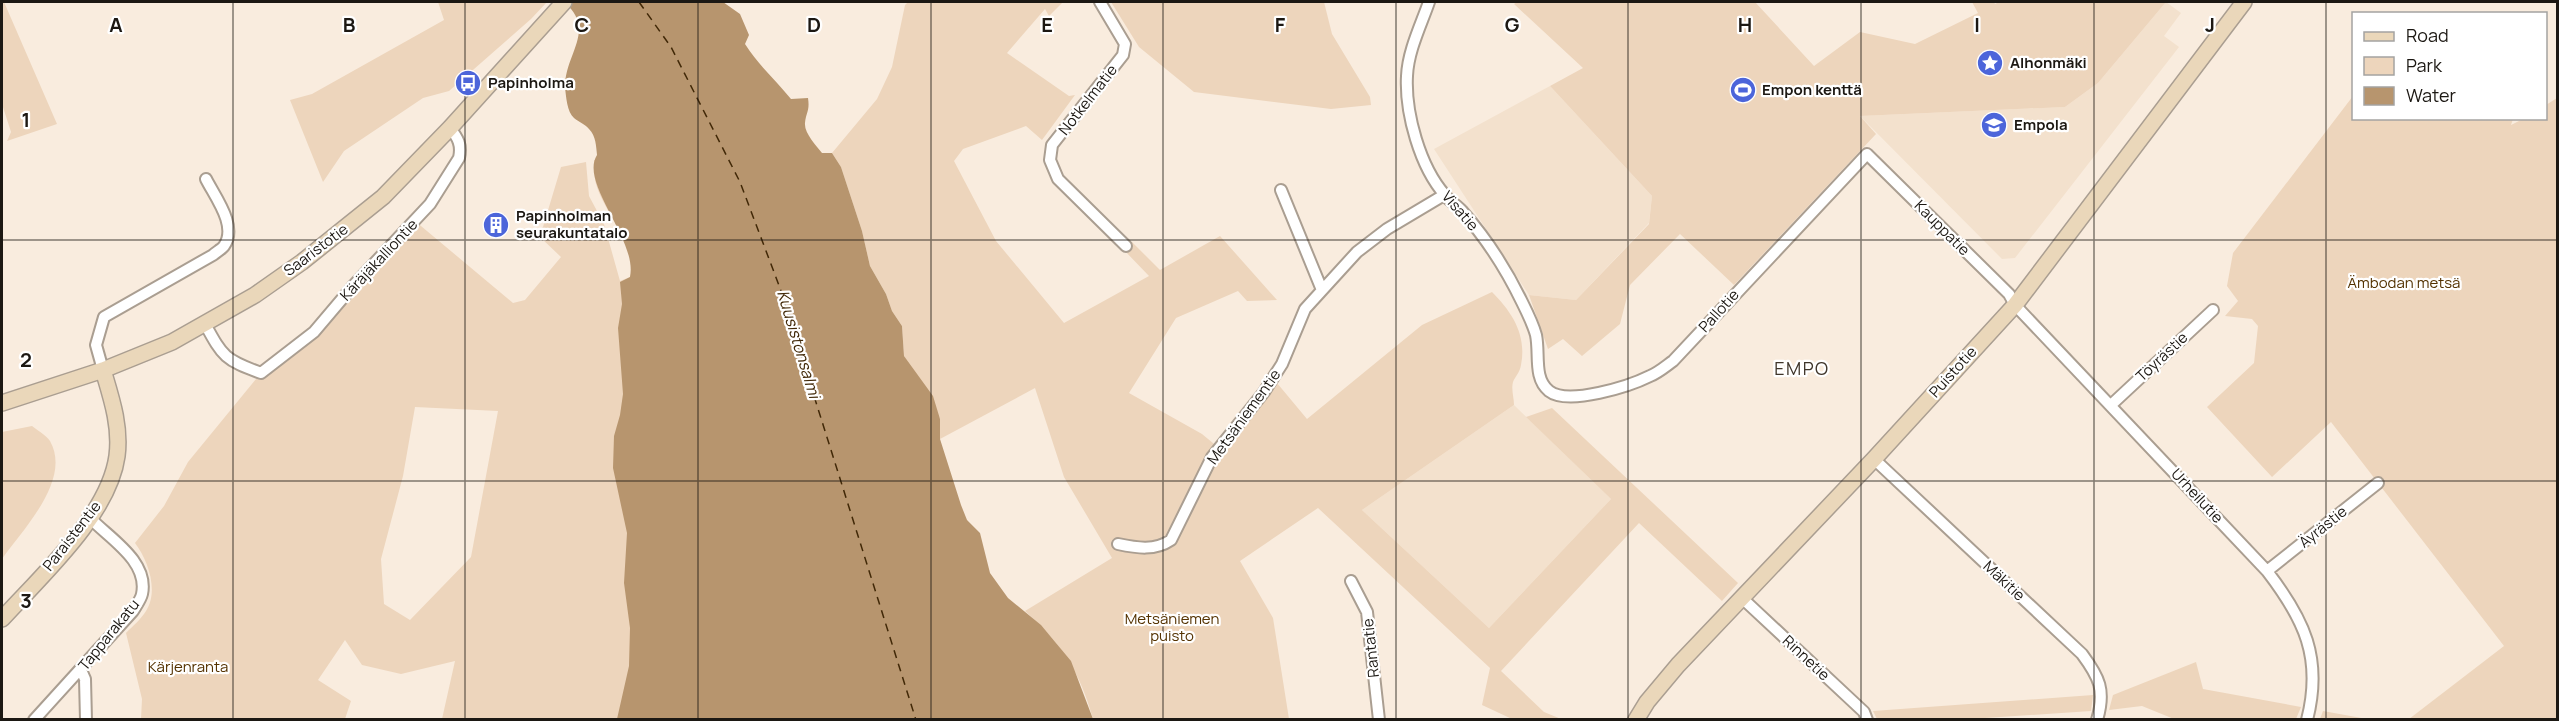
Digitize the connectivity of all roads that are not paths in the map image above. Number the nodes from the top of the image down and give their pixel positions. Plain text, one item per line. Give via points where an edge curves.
1 (564, 2) edge
2 (1100, 2) edge
3 (1429, 2) edge
4 (2244, 2) edge
5 (450, 128) junction
6 (1867, 154) joint
7 (206, 179) dead end
8 (1281, 190) dead end
9 (1444, 195) junction
10 (1126, 246) dead end
11 (1323, 290) junction
12 (2015, 304) junction
13 (2213, 310) dead end
14 (205, 324) junction
15 (103, 370) junction
16 (1540, 379) joint
17 (2, 403) edge
18 (2110, 405) junction
19 (1874, 459) junction
20 (2378, 483) dead end
21 (90, 518) junction
22 (1118, 544) dead end
23 (2267, 571) junction
24 (1352, 580) dead end
25 (1742, 597) junction
26 (2, 619) edge
27 (81, 670) junction
28 (34, 720) edge
29 (86, 720) edge
30 (1379, 720) edge
31 (1636, 720) edge
32 (1867, 720) edge
33 (2097, 720) edge
34 (2307, 720) edge

1 - 5 main road, Saaristotie
2 - 10 street, Notkelmatie via 1125,44 1123,55 1052,145 1050,160 1058,178
3 - 9 street, Visatie via 1410,58 1408,97 1418,147
4 - 12 main road, Puistotie
5 - 14 main road, Saaristotie via 357,220 262,290
5 - 14 street, Käräjäkalliontie via 459,139 459,158 430,204 314,332 261,373 221,354
6 - 12 street, Kauppatie
6 - 16 street, Pallotie via 1666,366 1652,376 1592,394 1564,396 1550,392
7 - 15 street via 226,217 229,232 224,246 104,317 96,345
8 - 11 street
9 - 11 street, Metsäniementie via 1357,252
9 - 16 street, Visatie via 1498,257 1513,283 1536,336
11 - 22 street, Metsäniementie via 1305,309 1282,364 1264,392 1212,457 1172,540 1161,547
12 - 18 street, Urheilutie
12 - 19 main road, Puistotie
13 - 18 street, Töyrästie
14 - 15 main road, Saaristotie
15 - 17 main road, Saaristotie
15 - 21 main road, Paraistentie via 117,426 117,456 103,496
18 - 23 street, Urheilutie
19 - 25 main road, Puistotie
19 - 33 street, Mäkitie via 2082,654 2098,676 2101,694
20 - 23 street, Äyrästie
21 - 26 main road, Paraistentie
21 - 27 street, Tapparakatu via 126,551 142,580 142,595 133,611
23 - 34 street, Urheilutie via 2298,615 2308,640 2312,665
24 - 30 street, Rantatie via 1367,612
25 - 31 main road, Puistotie via 1678,665
25 - 32 street, Rinnetie via 1864,712
27 - 28 street, Tapparakatu
27 - 29 street via 85,679

